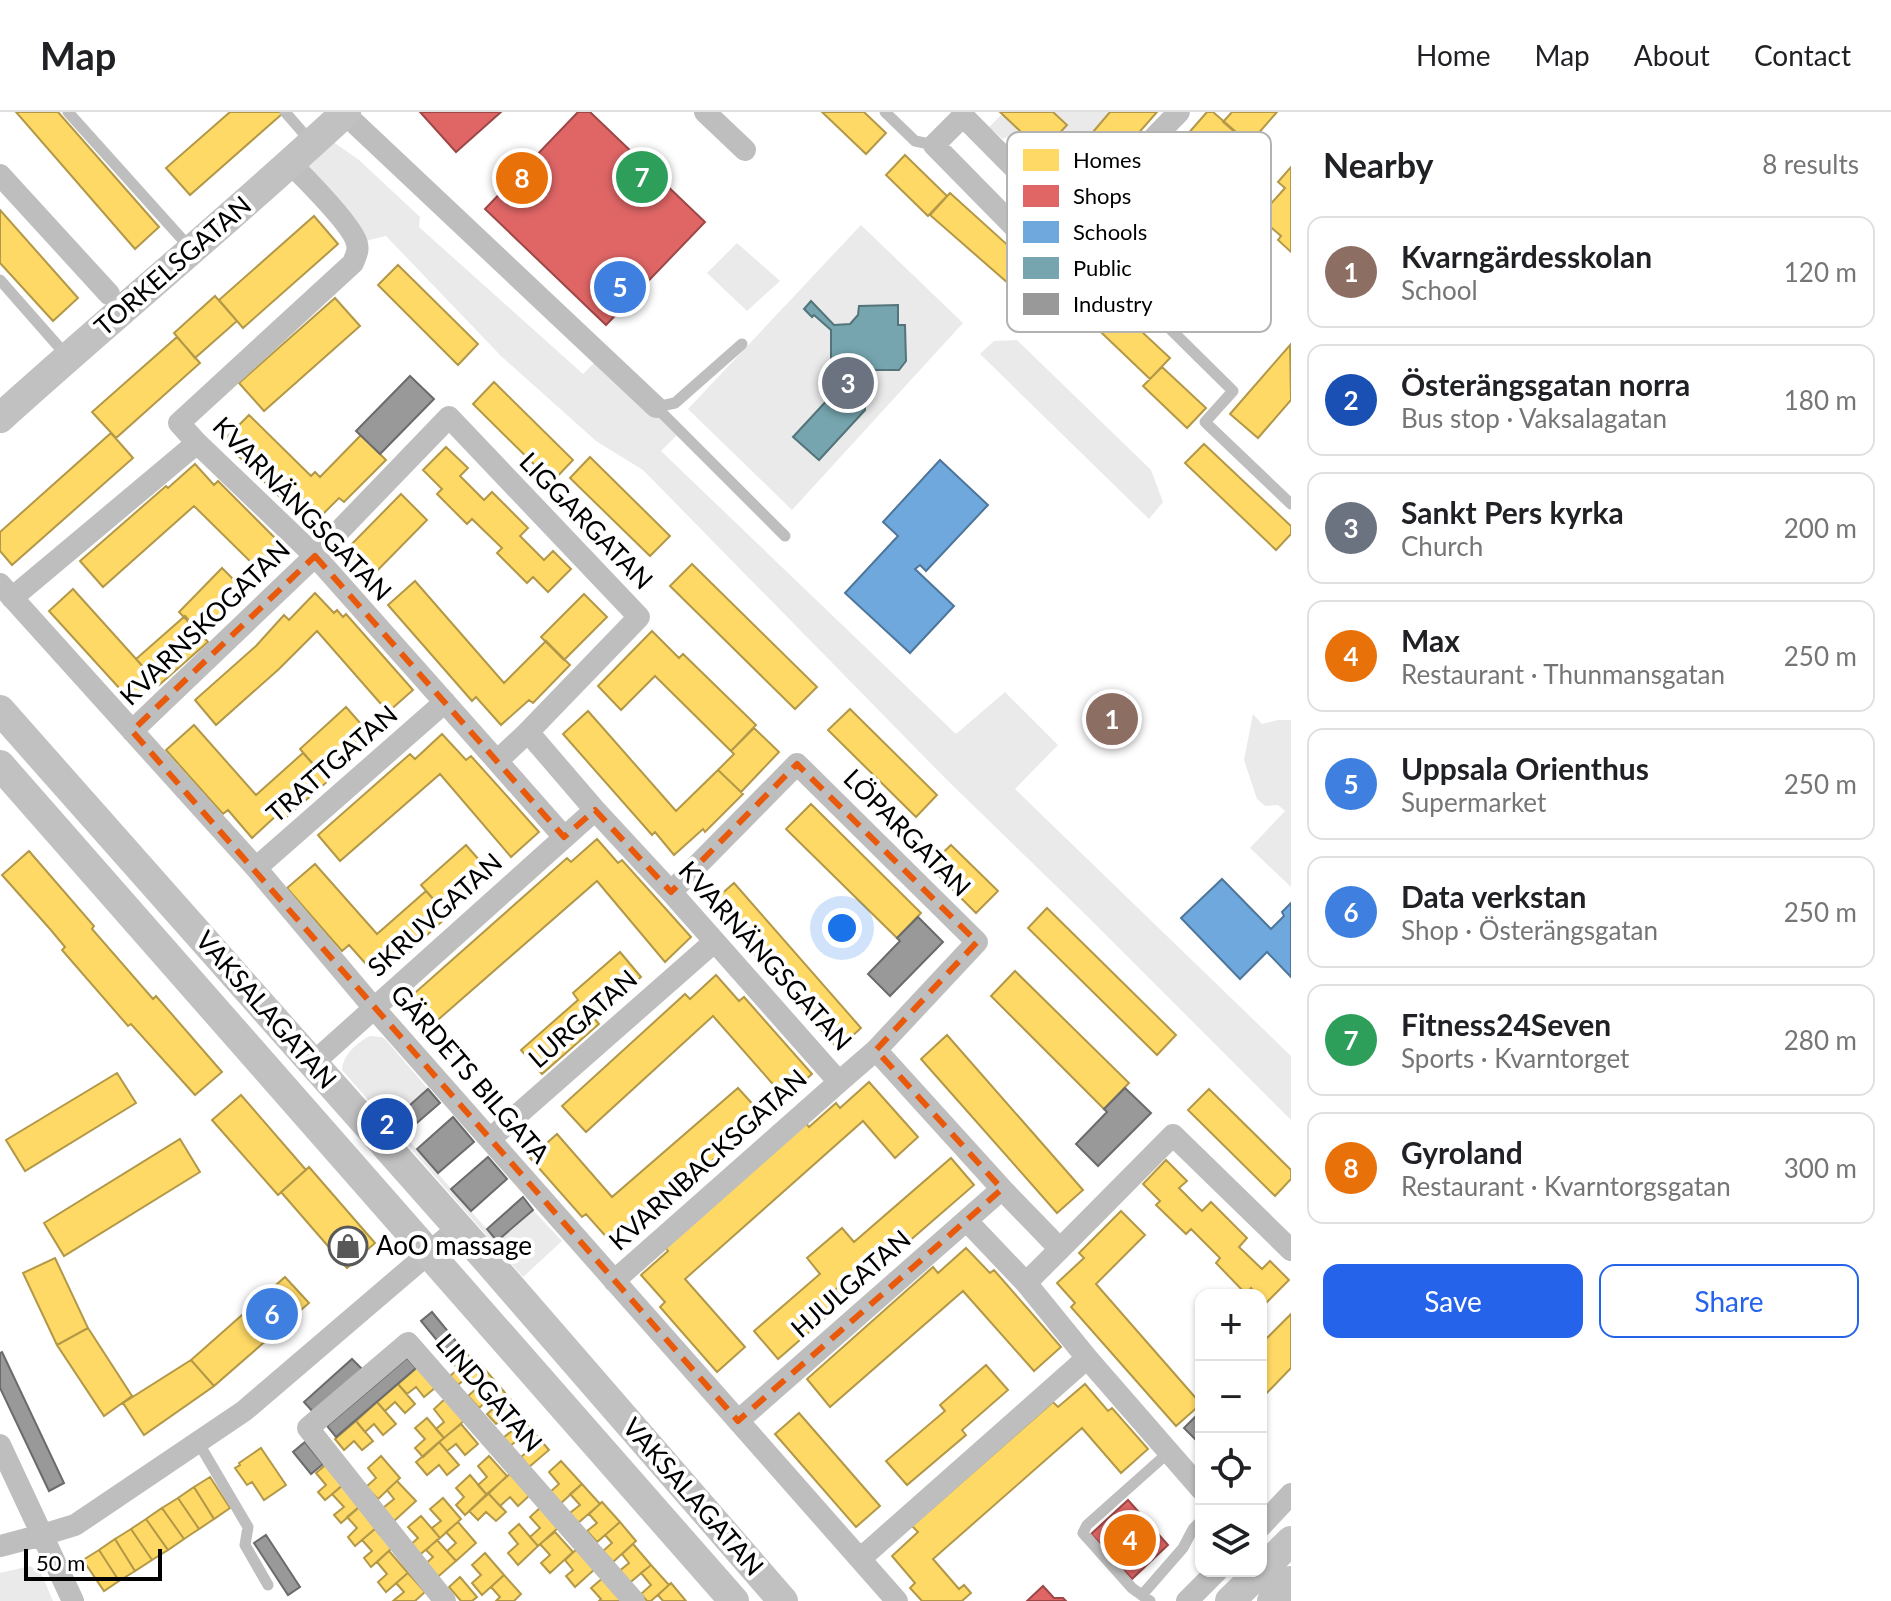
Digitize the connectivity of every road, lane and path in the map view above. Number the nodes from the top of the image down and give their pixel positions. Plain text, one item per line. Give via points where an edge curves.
1 (68, 112) edge
2 (285, 112) edge
3 (705, 112) edge
4 (885, 112) edge
5 (1179, 112) edge
6 (345, 113) edge
7 (1160, 132) edge
8 (934, 145) junction
9 (745, 150) dead end
10 (301, 154) junction
11 (1007, 162) edge
12 (0, 175) edge
13 (1007, 219) edge
14 (192, 249) junction
15 (0, 280) edge
16 (109, 294) dead end
17 (1174, 332) edge
18 (742, 344) dead end
19 (68, 357) junction
20 (656, 407) junction
21 (4, 408) edge
22 (449, 417) joint
23 (197, 443) junction
24 (1291, 504) edge
25 (785, 536) dead end
26 (315, 556) junction
27 (6, 591) edge
28 (445, 702) junction
29 (0, 710) edge
30 (132, 731) junction
31 (528, 732) junction
32 (497, 761) junction
33 (0, 765) edge
34 (595, 810) junction
35 (564, 837) junction
36 (256, 868) junction
37 (671, 892) junction
38 (714, 942) junction
39 (373, 1007) junction
40 (876, 1050) junction
41 (313, 1063) junction
42 (839, 1082) junction
43 (490, 1139) junction
44 (1002, 1189) junction
45 (967, 1221) junction
46 (458, 1228) junction
47 (1060, 1249) junction
48 (1291, 1250) edge
49 (429, 1253) junction
50 (614, 1281) junction
51 (1026, 1283) junction
52 (1087, 1358) junction
53 (738, 1421) junction
54 (198, 1442) junction
55 (0, 1445) edge
56 (1169, 1452) junction
57 (1195, 1482) edge
58 (1291, 1494) edge
59 (1267, 1520) edge
60 (1195, 1527) edge
61 (42, 1535) junction
62 (1291, 1541) edge
63 (0, 1546) edge
64 (860, 1559) junction
65 (1211, 1577) edge
66 (1291, 1581) edge
67 (268, 1585) dead end
68 (1146, 1598) edge
69 (73, 1601) edge
70 (445, 1601) edge
71 (634, 1601) edge
72 (734, 1601) edge
73 (783, 1601) edge
74 (897, 1601) edge
75 (1187, 1601) edge
76 (1230, 1601) edge
77 (1272, 1601) edge

1 - 14 lane
2 - 10 lane
3 - 9 street
4 - 8 lane via 915,141
5 - 7 street
6 - 10 main road, TORKELSGATAN
6 - 20 street
8 - 11 street via 963,116
8 - 13 street
10 - 14 main road, TORKELSGATAN
10 - 23 street, KVARNÄNGSGATAN via 318,192 353,234 357,252 353,263 179,423
12 - 16 street
14 - 19 main road, TORKELSGATAN
15 - 19 lane
17 - 24 lane via 1233,391 1205,422
18 - 20 lane via 675,403
19 - 21 main road, TORKELSGATAN
20 - 25 lane
22 - 26 street, KVARNSKOGATAN
22 - 31 street, LIGGARGATAN via 639,617
23 - 26 street, KVARNÄNGSGATAN
23 - 27 street
26 - 28 street, KVARNÄNGSGATAN
26 - 30 street, KVARNSKOGATAN
27 - 30 street, GÄRDETS BILGATA
28 - 32 street, KVARNÄNGSGATAN
28 - 36 street, TRATTGATAN
29 - 41 main road, VAKSALAGATAN
30 - 36 street, GÄRDETS BILGATA
31 - 32 street
31 - 34 street, KVARNÄNGSGATAN
32 - 35 street, KVARNÄNGSGATAN
33 - 49 main road, VAKSALAGATAN
34 - 35 street, SKRUVGATAN
34 - 37 street, KVARNÄNGSGATAN
35 - 39 street, SKRUVGATAN
36 - 39 street, GÄRDETS BILGATA
37 - 38 street, KVARNÄNGSGATAN
37 - 40 street, LÖPARGATAN via 797,764 977,942
38 - 42 street, KVARNÄNGSGATAN
38 - 43 street, LURGATAN
39 - 41 street, SKRUVGATAN
39 - 43 street, GÄRDETS BILGATA
40 - 42 street, KVARNÄNGSGATAN
40 - 44 street, KVARNÄNGSGATAN
41 - 46 main road, VAKSALAGATAN
42 - 50 street, KVARNBACKSGATAN
43 - 50 street, GÄRDETS BILGATA
44 - 45 street, HJULGATAN
44 - 47 street, KVARNÄNGSGATAN
45 - 51 street
45 - 53 street, HJULGATAN
46 - 49 street
46 - 73 main road, VAKSALAGATAN
47 - 48 street via 1173,1135
47 - 51 street
49 - 54 street via 244,1411
49 - 72 main road, VAKSALAGATAN
50 - 53 street, GÄRDETS BILGATA
51 - 52 street
52 - 56 street
52 - 64 street
53 - 64 street, GÄRDETS BILGATA
54 - 61 street via 75,1525
54 - 67 lane via 248,1527 245,1545
55 - 61 street
56 - 57 street
56 - 68 lane via 1083,1533
58 - 59 street
60 - 68 lane
61 - 63 street
61 - 69 street
62 - 76 main road
64 - 74 street, GÄRDETS BILGATA
65 - 75 street
66 - 77 main road
70 - 71 street, LINDGATAN via 308,1428 408,1343

